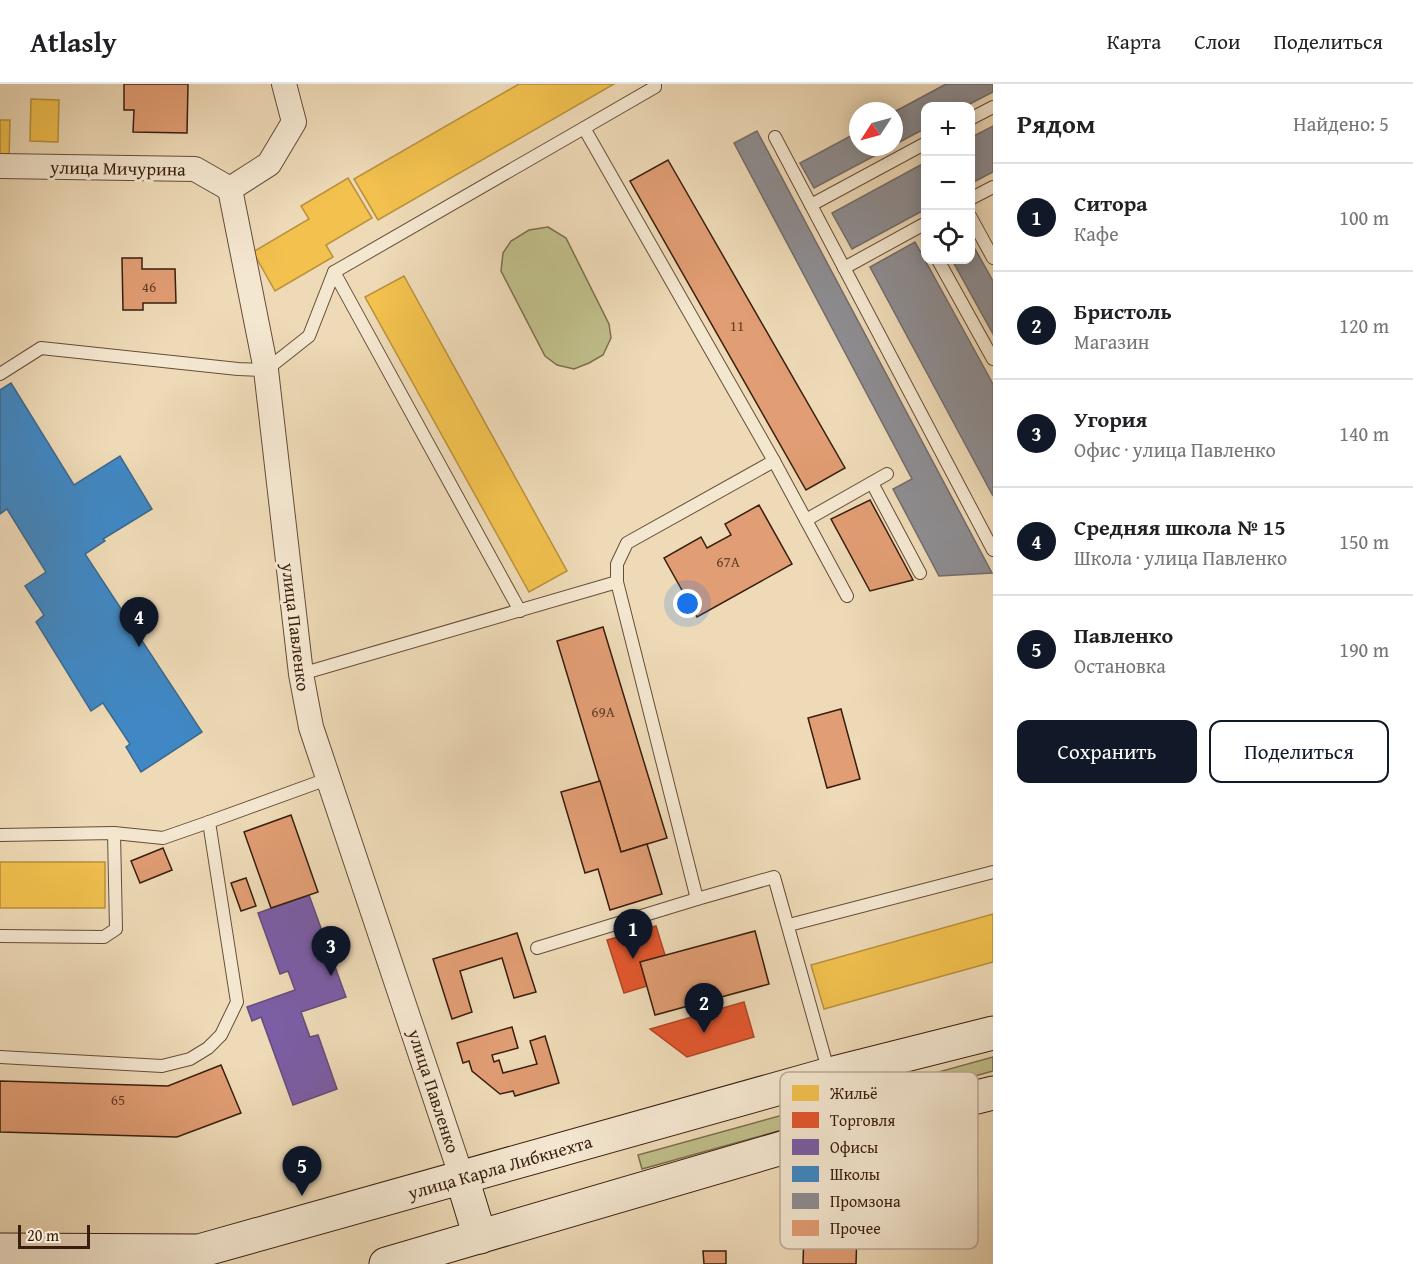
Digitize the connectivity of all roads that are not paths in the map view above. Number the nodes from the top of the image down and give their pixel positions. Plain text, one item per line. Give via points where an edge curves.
1 (284, 84) edge
2 (656, 84) edge
3 (993, 107) edge
4 (975, 116) edge
5 (584, 128) junction
6 (775, 137) dead end
7 (921, 146) edge
8 (0, 166) edge
9 (993, 187) edge
10 (230, 189) junction
11 (975, 196) edge
12 (811, 205) junction
13 (975, 225) edge
14 (921, 230) edge
15 (993, 258) edge
16 (940, 264) edge
17 (844, 268) junction
18 (334, 272) junction
19 (993, 359) edge
20 (266, 370) junction
21 (0, 374) edge
22 (774, 461) junction
23 (887, 474) dead end
24 (872, 483) junction
25 (806, 520) junction
26 (993, 550) edge
27 (920, 573) dead end
28 (617, 582) junction
29 (847, 596) dead end
30 (520, 611) junction
31 (301, 675) junction
32 (330, 778) junction
33 (209, 822) junction
34 (114, 833) junction
35 (0, 835) edge
36 (993, 872) edge
37 (696, 899) junction
38 (789, 926) junction
39 (0, 936) edge
40 (537, 948) dead end
41 (993, 1033) edge
42 (0, 1057) edge
43 (829, 1072) edge
44 (838, 1072) edge
45 (780, 1088) edge
46 (993, 1094) edge
47 (978, 1098) edge
48 (780, 1149) edge
49 (462, 1178) junction
50 (480, 1237) junction
51 (0, 1250) edge
52 (386, 1264) edge

1 - 10 street via 294,122 269,164
2 - 5 lane
3 - 4 lane
5 - 18 lane
5 - 22 lane
6 - 12 lane
7 - 12 lane
8 - 10 street, улица Мичурина via 195,169
9 - 11 lane
10 - 20 street, улица Павленко
12 - 17 lane
13 - 15 lane
14 - 17 lane
16 - 19 lane
17 - 26 lane
18 - 20 lane via 309,336
18 - 30 lane
20 - 21 lane via 41,348
20 - 31 street, улица Павленко
22 - 25 lane
22 - 28 lane via 627,543 617,564
23 - 24 lane
24 - 25 lane
24 - 27 lane
25 - 29 lane
28 - 30 lane
28 - 37 lane
30 - 31 lane
31 - 32 street, улица Павленко via 311,727
32 - 33 lane
32 - 49 street, улица Павленко
33 - 34 lane via 163,838
33 - 42 lane via 237,1002 221,1035 190,1059 162,1066
34 - 35 lane
34 - 39 lane via 116,929 104,937
36 - 38 lane
37 - 38 lane via 774,877
37 - 40 lane
38 - 43 lane
41 - 44 main road, улица Карла Либкнехта
45 - 49 main road, улица Карла Либкнехта
46 - 47 main road
48 - 50 main road
49 - 50 main road
49 - 51 main road, улица Карла Либкнехта via 199,1251
50 - 52 main road

